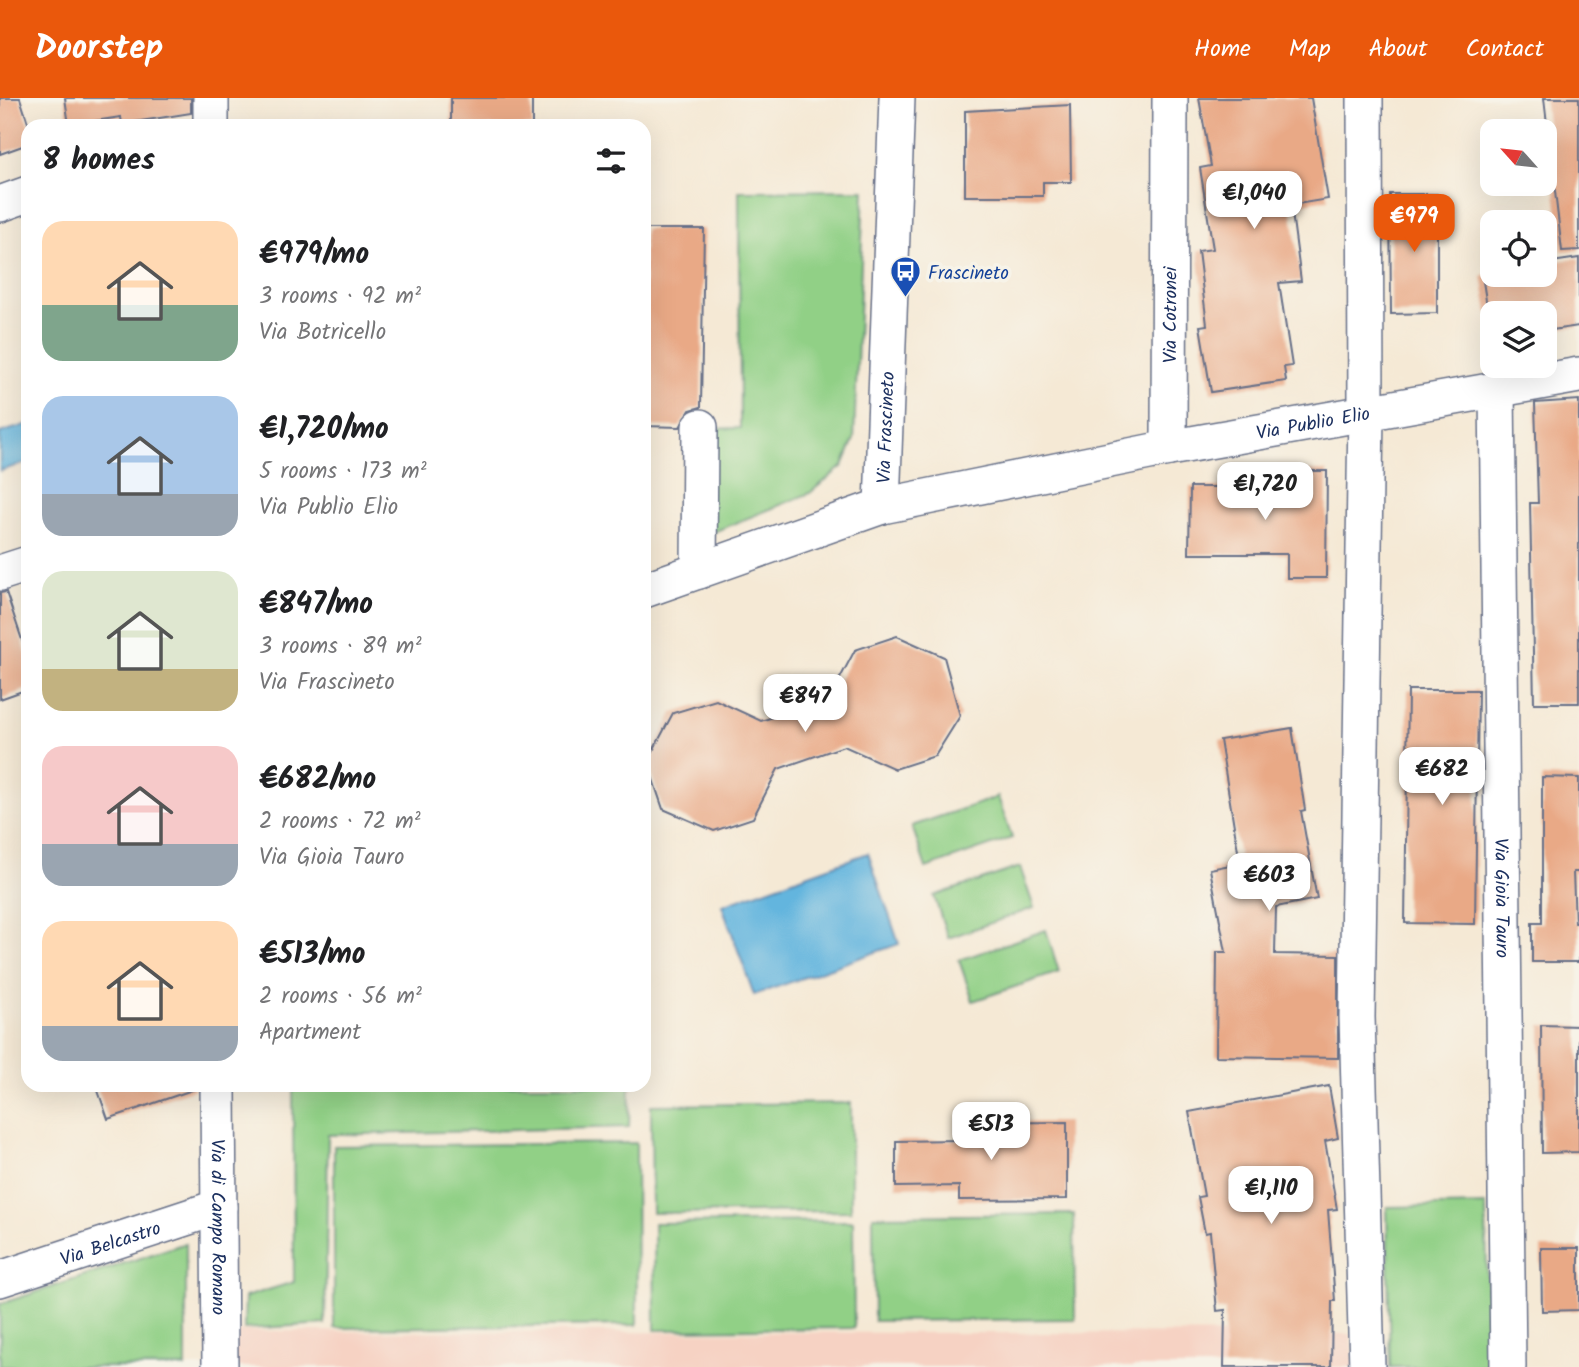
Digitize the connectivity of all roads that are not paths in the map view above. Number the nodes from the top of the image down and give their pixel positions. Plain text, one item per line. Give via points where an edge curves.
1 (211, 98) edge
2 (898, 98) edge
3 (1170, 98) edge
4 (1365, 98) edge
5 (211, 119) edge
6 (21, 196) edge
7 (0, 204) edge
8 (1579, 374) edge
9 (1497, 389) junction
10 (1366, 413) junction
11 (701, 427) dead end
12 (1169, 448) junction
13 (882, 506) junction
14 (21, 566) edge
15 (699, 570) junction
16 (0, 573) edge
17 (651, 587) edge
18 (218, 1092) edge
19 (219, 1207) junction
20 (0, 1279) edge
21 (220, 1367) edge
22 (1367, 1367) edge
23 (1508, 1367) edge

1 - 5 street
2 - 13 street, Via Frascineto
3 - 12 street, Via Cotronei
4 - 10 street
6 - 7 street
8 - 9 street, Via Publio Elio
9 - 10 street, Via Publio Elio
9 - 23 street, Via Gioia Tauro
10 - 12 street, Via Publio Elio
10 - 22 street via 1357,1017
11 - 15 street
12 - 13 street, Via Publio Elio
13 - 15 street, Via Frascineto
14 - 16 street
15 - 17 street, Via Frascineto
18 - 19 street, Via di Campo Romano
19 - 20 street, Via Belcastro
19 - 21 street, Via di Campo Romano

